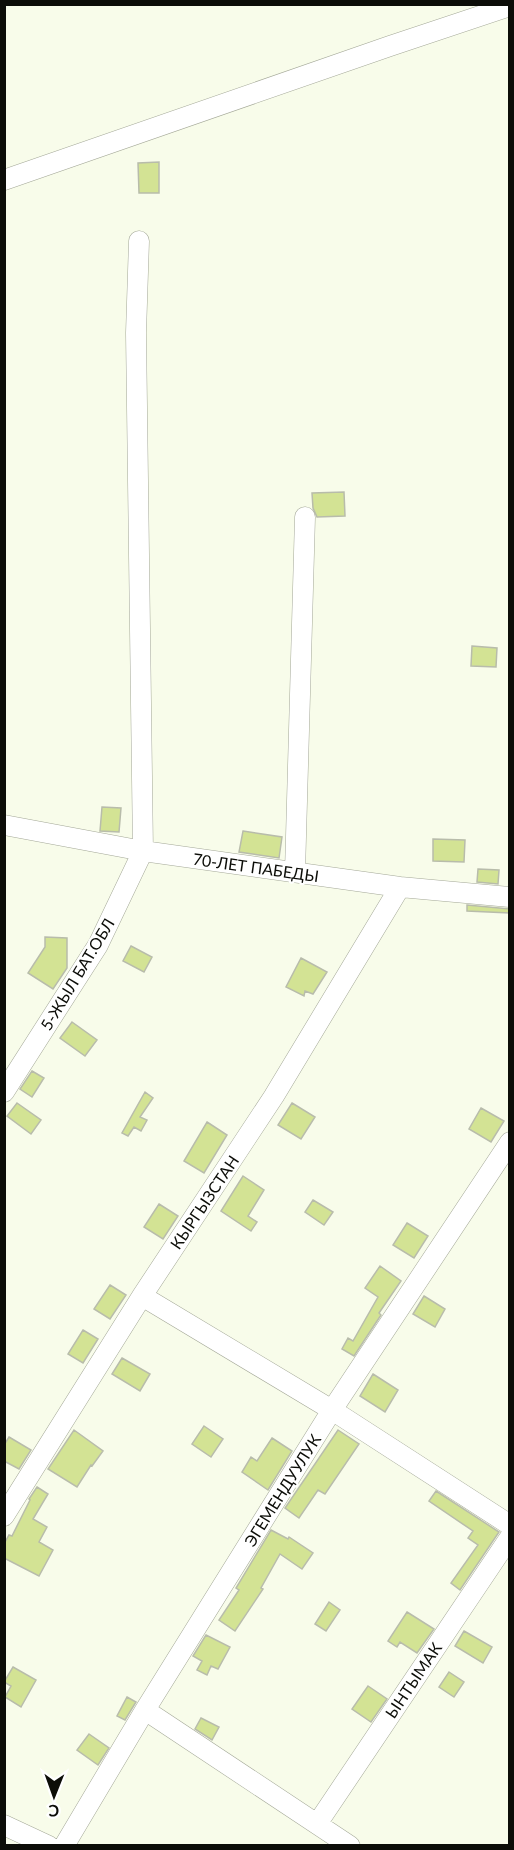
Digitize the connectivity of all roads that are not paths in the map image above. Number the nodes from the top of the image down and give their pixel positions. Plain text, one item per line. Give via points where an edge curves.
1 (510, 6) edge
2 (4, 180) edge
3 (139, 241) dead end
4 (304, 517) dead end
5 (4, 825) edge
6 (143, 851) junction
7 (295, 872) junction
8 (400, 887) junction
9 (510, 897) edge
10 (4, 1092) edge
11 (510, 1142) edge
12 (142, 1296) junction
13 (332, 1410) junction
14 (4, 1516) edge
15 (510, 1525) edge
16 (510, 1537) edge
17 (145, 1710) junction
18 (318, 1824) junction
19 (4, 1825) edge
20 (49, 1845) edge
21 (64, 1845) edge
22 (350, 1845) edge

1 - 2 street
3 - 6 street via 136,333
4 - 7 street
5 - 6 street, 70-ЛЕТ ПАБЕДЫ
6 - 7 street, 70-ЛЕТ ПАБЕДЫ
6 - 10 street, 5-ЖЫЛ БАТ.ОБЛ via 98,945
7 - 8 street, 70-ЛЕТ ПАБЕДЫ
8 - 9 street, 70-ЛЕТ ПАБЕДЫ
8 - 12 street, КЫРГЫЗСТАН via 274,1096
11 - 13 street, ЭГЕМЕНДУУЛУК
12 - 13 street
12 - 14 street, КЫРГЫЗСТАН
13 - 15 street
13 - 17 street, ЭГЕМЕНДУУЛУК
16 - 18 street, ЫНТЫМАК
17 - 18 street
17 - 21 street, ЭГЕМЕНДУУЛУК
18 - 22 street
19 - 20 street

